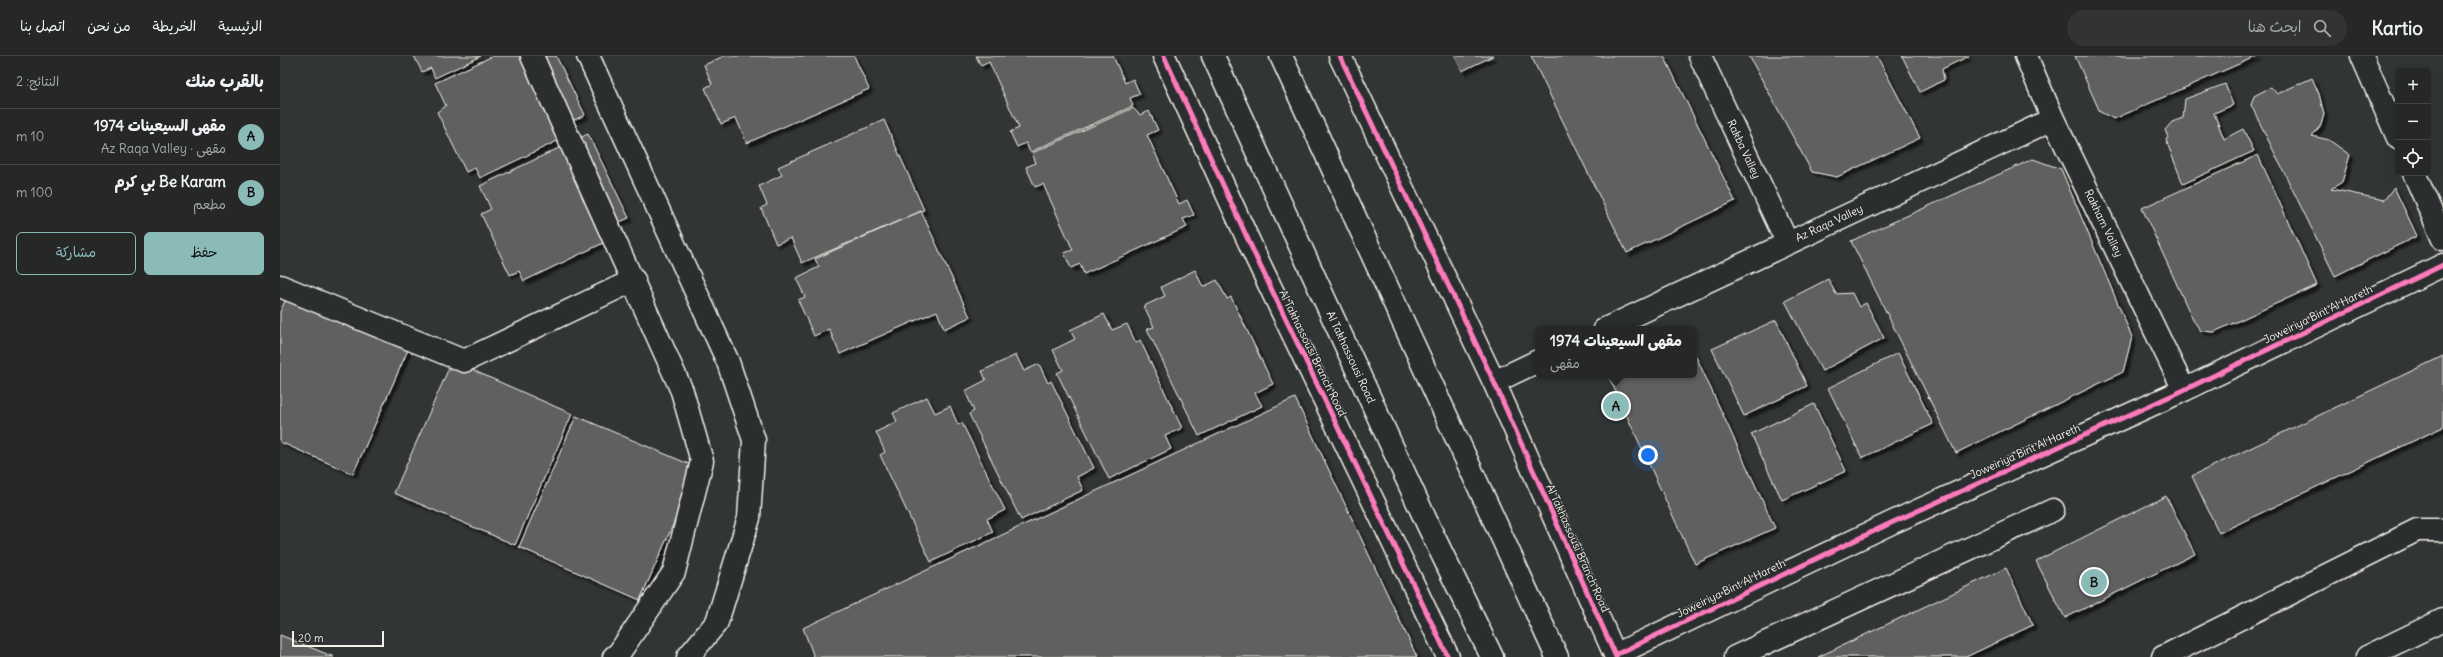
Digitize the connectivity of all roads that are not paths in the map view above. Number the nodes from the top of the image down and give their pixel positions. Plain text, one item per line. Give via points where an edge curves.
1 (532, 56) edge
2 (588, 56) edge
3 (1164, 56) edge
4 (1212, 56) edge
5 (1281, 56) edge
6 (1340, 56) edge
7 (1700, 56) edge
8 (2026, 56) edge
9 (2362, 56) edge
10 (2053, 119) junction
11 (2395, 131) edge
12 (2415, 176) edge
13 (2443, 239) edge
14 (1787, 242) junction
15 (2443, 265) edge
16 (634, 280) junction
17 (280, 286) edge
18 (1611, 326) edge
19 (1535, 362) edge
20 (1494, 382) junction
21 (2184, 390) junction
22 (2053, 510) dead end
23 (2443, 530) edge
24 (2443, 620) edge
25 (1615, 656) edge
26 (614, 657) edge
27 (688, 657) edge
28 (1448, 657) edge
29 (1492, 657) edge
30 (1557, 657) edge
31 (1734, 657) edge
32 (2163, 657) edge
33 (2367, 657) edge

1 - 16 street
2 - 27 street via 728,362 754,440 749,518 717,622
3 - 28 street, Al Takhassousi Branch Road via 1256,257
4 - 29 street, Al Takhassousi Road via 1425,518
5 - 30 street
6 - 20 street, Al Takhassousi Branch Road
7 - 14 street, Rakba Valley
8 - 10 street, Rakham Valley
9 - 11 street
10 - 14 street, Az Raqa Valley
10 - 21 street, Rakham Valley
12 - 13 street
14 - 18 street, Az Raqa Valley
15 - 21 street, Joweiriya Bint Al Hareth
16 - 17 street via 464,361
16 - 26 street via 682,391 702,461 674,572
19 - 20 street
20 - 25 street, Al Takhassousi Branch Road
21 - 25 street, Joweiriya Bint Al Hareth via 1891,523
22 - 31 street
23 - 32 street via 2417,530
24 - 33 street

